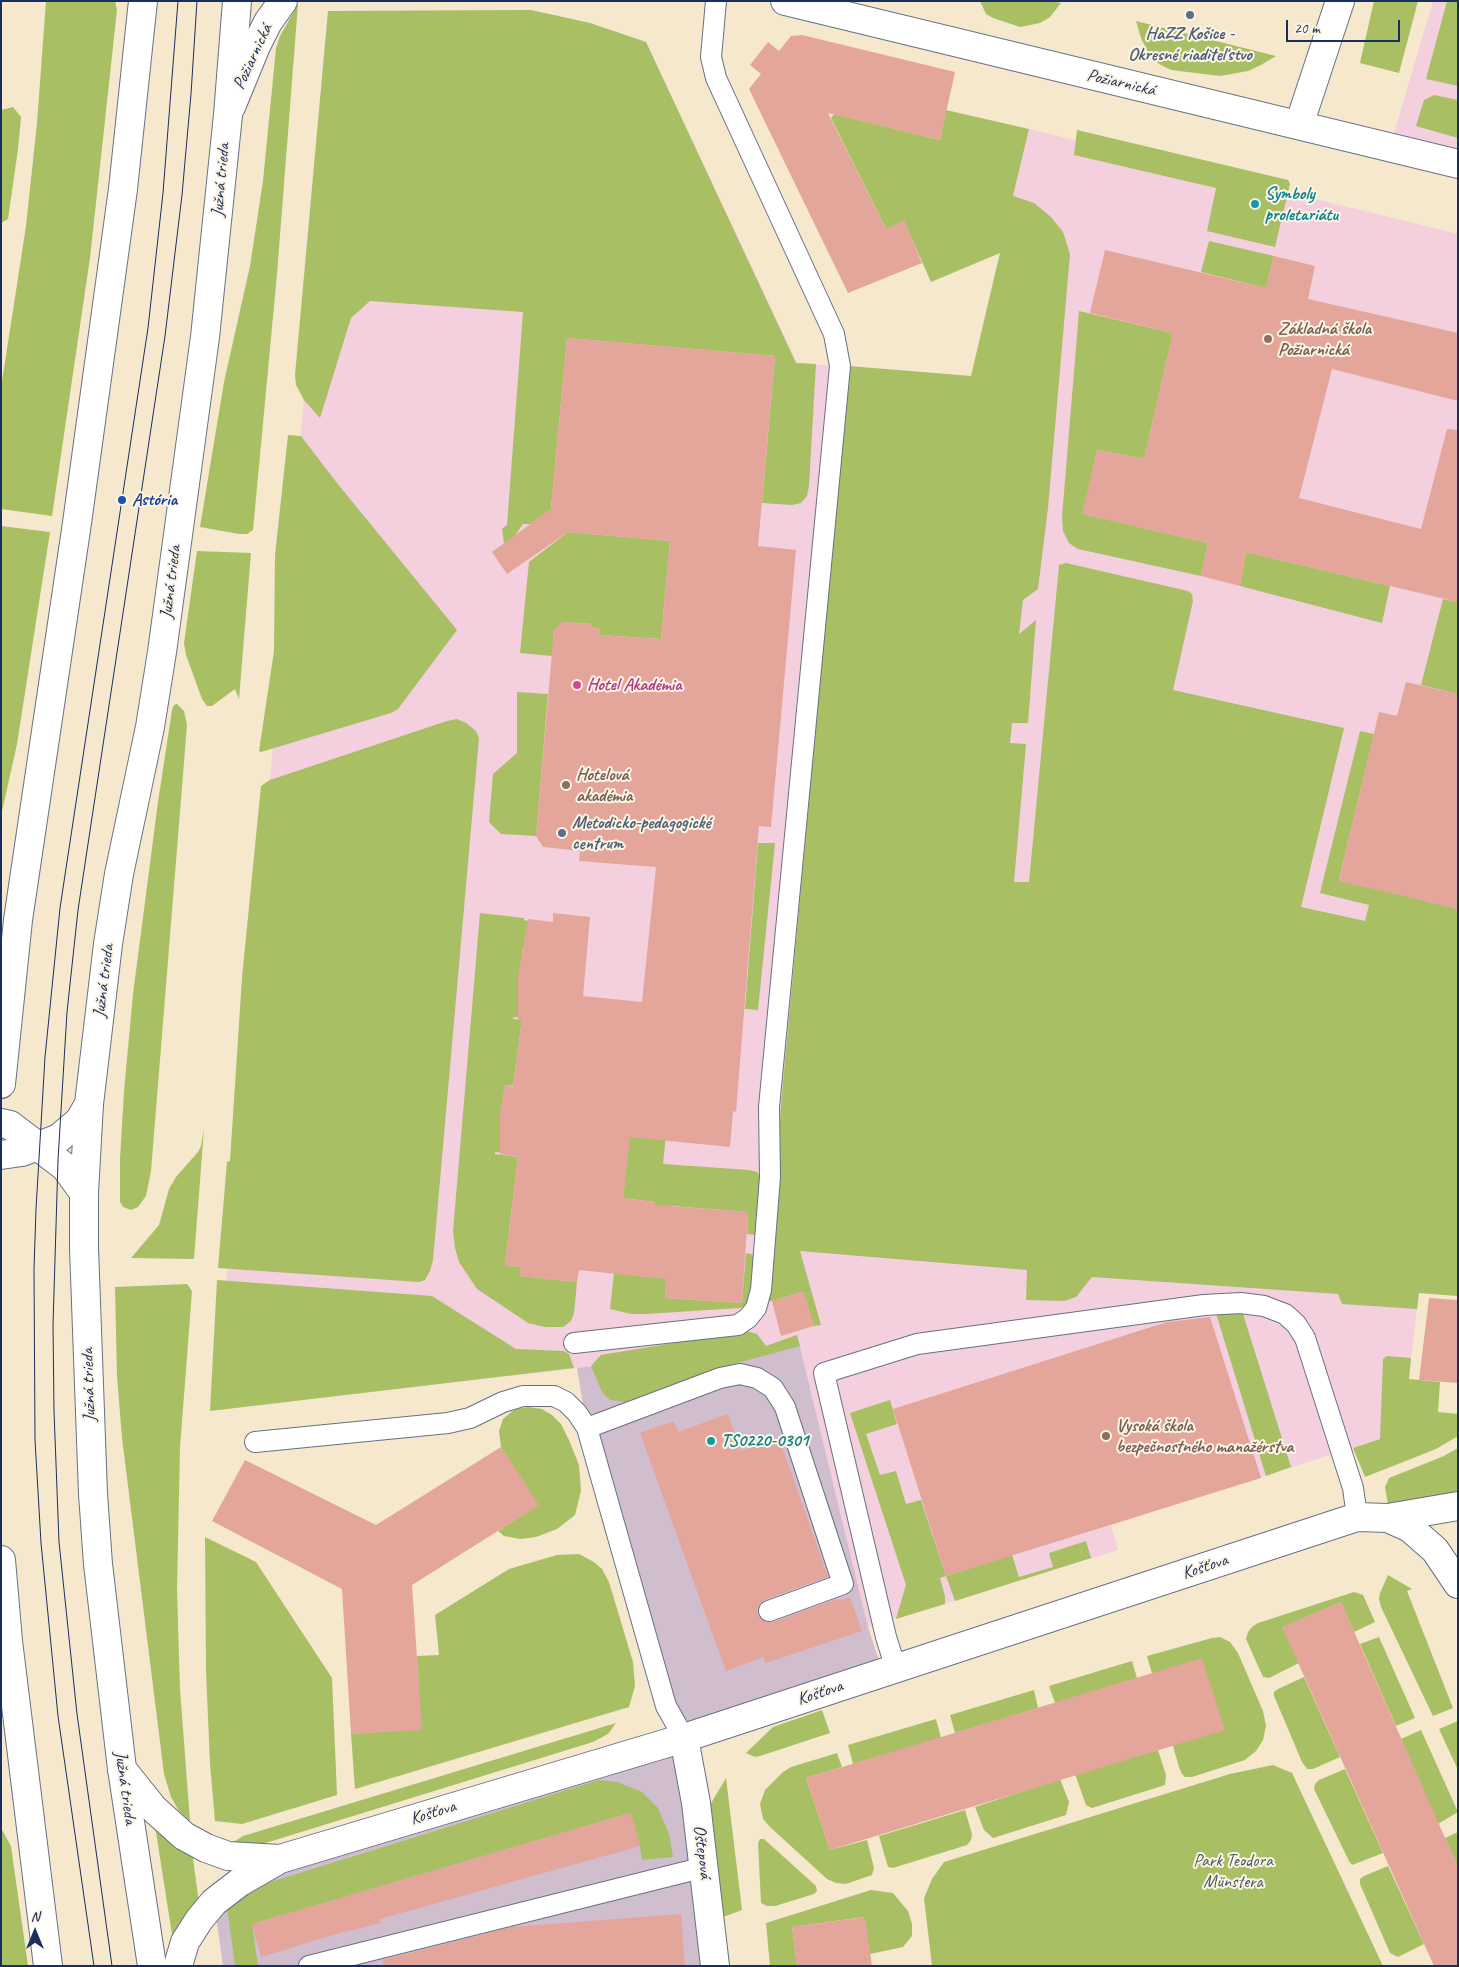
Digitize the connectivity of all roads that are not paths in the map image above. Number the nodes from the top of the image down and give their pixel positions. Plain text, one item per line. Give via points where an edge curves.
1 (236, 1) edge
2 (283, 1) edge
3 (716, 1) edge
4 (785, 1) edge
5 (1340, 1) edge
6 (142, 2) edge
7 (228, 115) junction
8 (1298, 125) junction
9 (1458, 164) edge
10 (18, 920) junction
11 (1, 968) edge
12 (1, 1084) edge
13 (89, 1104) junction
14 (1, 1123) edge
15 (40, 1146) junction
16 (1, 1155) edge
17 (84, 1193) junction
18 (574, 1343) dead end
19 (588, 1428) junction
20 (255, 1442) dead end
21 (1458, 1506) edge
22 (1357, 1517) junction
23 (1388, 1518) junction
24 (1, 1560) edge
25 (1458, 1584) edge
26 (769, 1611) dead end
27 (896, 1669) junction
28 (684, 1738) junction
29 (122, 1769) junction
30 (280, 1859) junction
31 (704, 1867) junction
32 (48, 1966) edge
33 (152, 1966) edge
34 (178, 1966) edge
35 (309, 1966) edge
36 (715, 1966) edge

1 - 7 street, Južná trieda
2 - 7 street, Požiarnická via 256,46
3 - 18 lane via 711,58 716,78 834,334 840,366 769,1107 770,1177 761,1290 756,1308 738,1325
4 - 8 street, Požiarnická
5 - 8 street
6 - 10 street via 122,199
7 - 13 street, Južná trieda via 204,337 162,652 116,891
8 - 9 street, Požiarnická
10 - 11 street
10 - 12 street
13 - 15 street via 67,1133
13 - 17 street, Južná trieda
14 - 15 street via 10,1125
15 - 16 street
15 - 17 street via 65,1167
17 - 29 street, Južná trieda via 93,1494
19 - 20 lane via 566,1402 554,1396 540,1395 503,1402 470,1418 448,1423
19 - 26 lane via 720,1378 740,1374 757,1378 773,1388 785,1407 843,1584
19 - 28 lane via 666,1706
21 - 23 street
22 - 23 street
22 - 27 street, Košťova
22 - 27 lane via 1353,1488 1305,1338 1285,1314 1264,1306 1241,1303 1204,1305 917,1344 824,1373
23 - 25 street via 1410,1528 1435,1550
24 - 32 street
27 - 28 street, Košťova
28 - 30 street, Košťova
28 - 31 street, Oštepová
29 - 30 street via 159,1814 184,1836 228,1856
29 - 33 street, Južná trieda
30 - 34 street via 240,1882 214,1902 185,1942
31 - 35 lane
31 - 36 street, Oštepová

